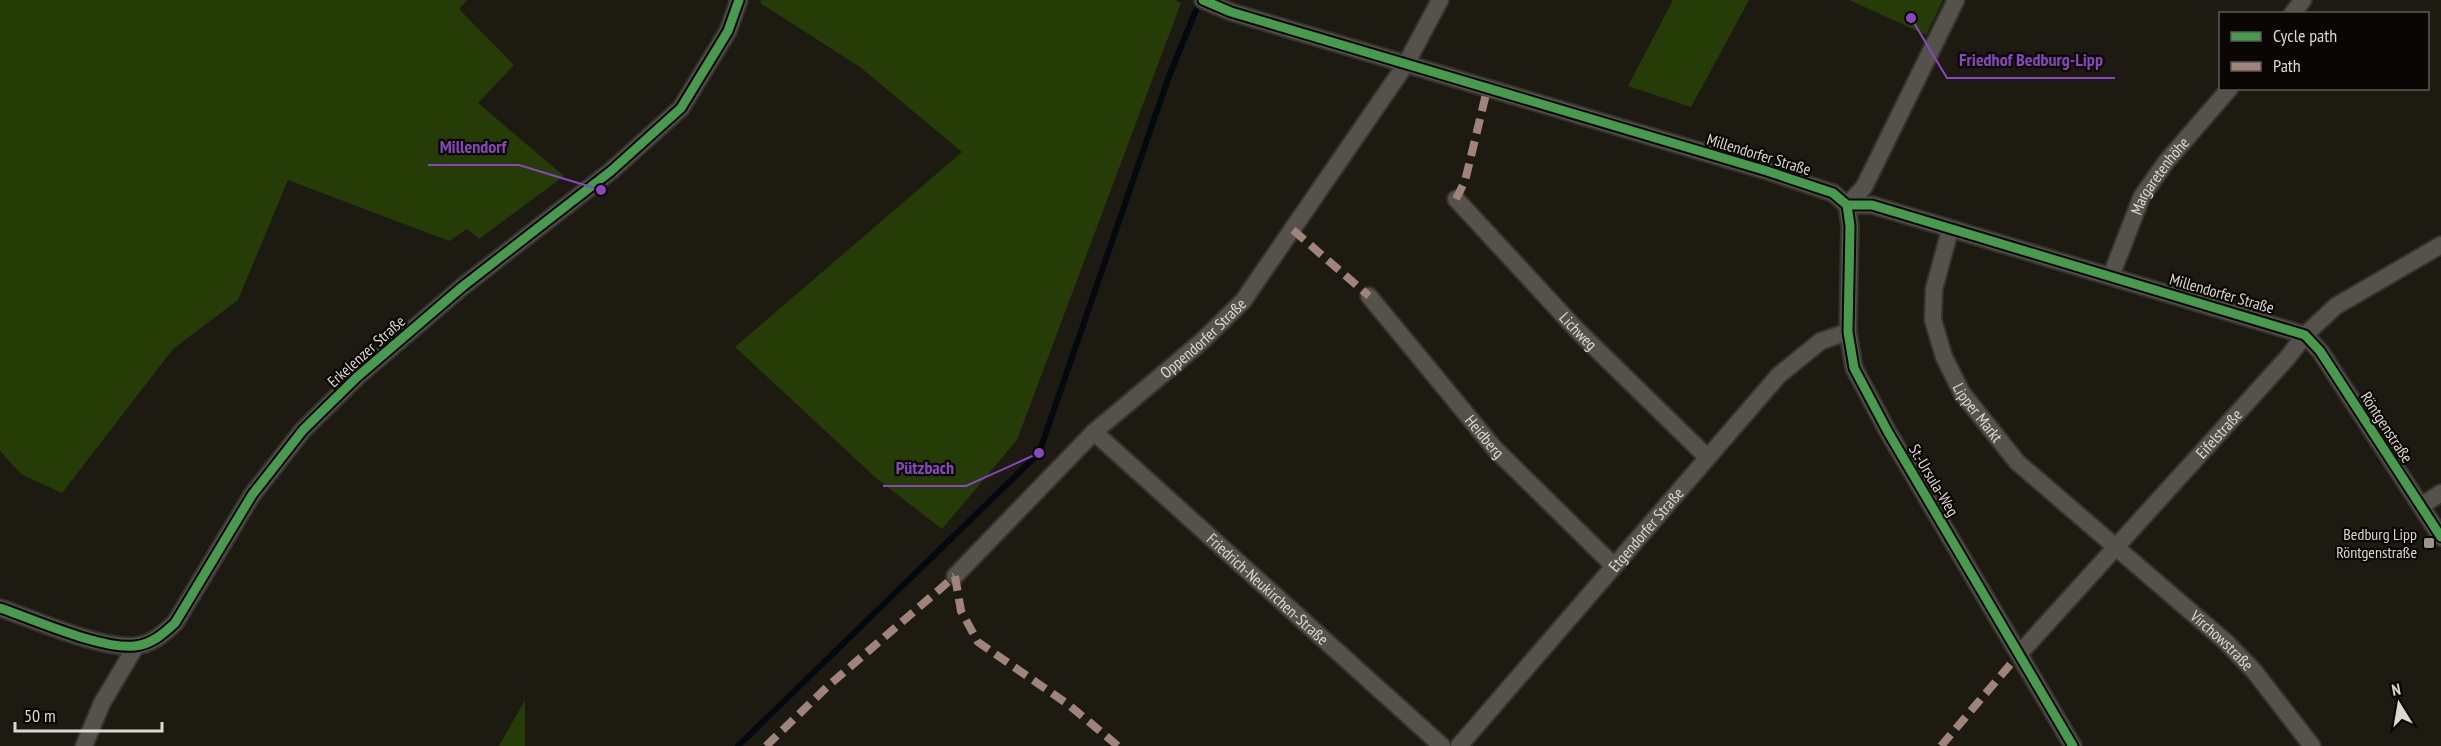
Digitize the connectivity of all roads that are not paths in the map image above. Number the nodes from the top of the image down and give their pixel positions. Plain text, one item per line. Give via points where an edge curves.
1 (739, 0) edge
2 (1440, 0) edge
3 (1956, 0) edge
4 (2303, 0) edge
5 (1208, 2) edge
6 (2294, 12) edge
7 (1406, 64) junction
8 (2228, 90) edge
9 (1456, 199) dead end
10 (1847, 205) junction
11 (1950, 230) junction
12 (2441, 245) edge
13 (2111, 276) junction
14 (1369, 296) dead end
15 (1848, 333) junction
16 (2305, 335) junction
17 (1094, 432) junction
18 (1707, 457) junction
19 (2441, 493) edge
20 (2421, 506) junction
21 (2441, 537) edge
22 (2117, 548) junction
23 (1613, 565) junction
24 (955, 576) dead end
25 (0, 608) edge
26 (136, 646) junction
27 (2020, 653) junction
28 (84, 746) edge
29 (1442, 746) edge
30 (1459, 746) edge
31 (2073, 746) edge
32 (2312, 746) edge

1 - 26 street, Erkelenzer Straße via 728,31 681,108 611,171 462,287 303,429 252,495 175,622 158,639
2 - 7 street, Oppendorfer Straße
3 - 10 street via 1864,187
4 - 6 street
5 - 7 street, Millendorfer Straße
7 - 10 street, Millendorfer Straße via 1767,171 1833,193
7 - 17 street, Oppendorfer Straße via 1243,300 1201,342
8 - 13 street, Margaretenhöhe via 2142,196
9 - 18 street, Lichweg via 1577,330
10 - 11 street, Millendorfer Straße via 1872,205
10 - 15 street, St.-Ursula-Weg
11 - 13 street, Millendorfer Straße
11 - 22 street, Lipper Markt via 1934,289 1933,320 1944,357 1962,393 2017,462
12 - 16 street, Eifelstraße via 2336,306
13 - 16 street, Millendorfer Straße
14 - 23 street, Heidberg via 1495,449
15 - 18 street, Etgendorfer Straße via 1821,341 1779,375
15 - 27 street, St.-Ursula-Weg via 1854,368 1888,432
16 - 20 street, Röntgenstraße via 2320,351
16 - 22 street, Eifelstraße
17 - 24 street, Oppendorfer Straße
17 - 29 street, Friedrich-Neukirchen-Straße
18 - 23 street, Etgendorfer Straße
19 - 20 street
20 - 21 street, Röntgenstraße
22 - 27 street, Eifelstraße
22 - 32 street, Virchowstraße via 2226,642 2254,671
23 - 30 street, Etgendorfer Straße
25 - 26 street via 94,640
26 - 28 street via 102,704
27 - 31 street, St.-Ursula-Weg

